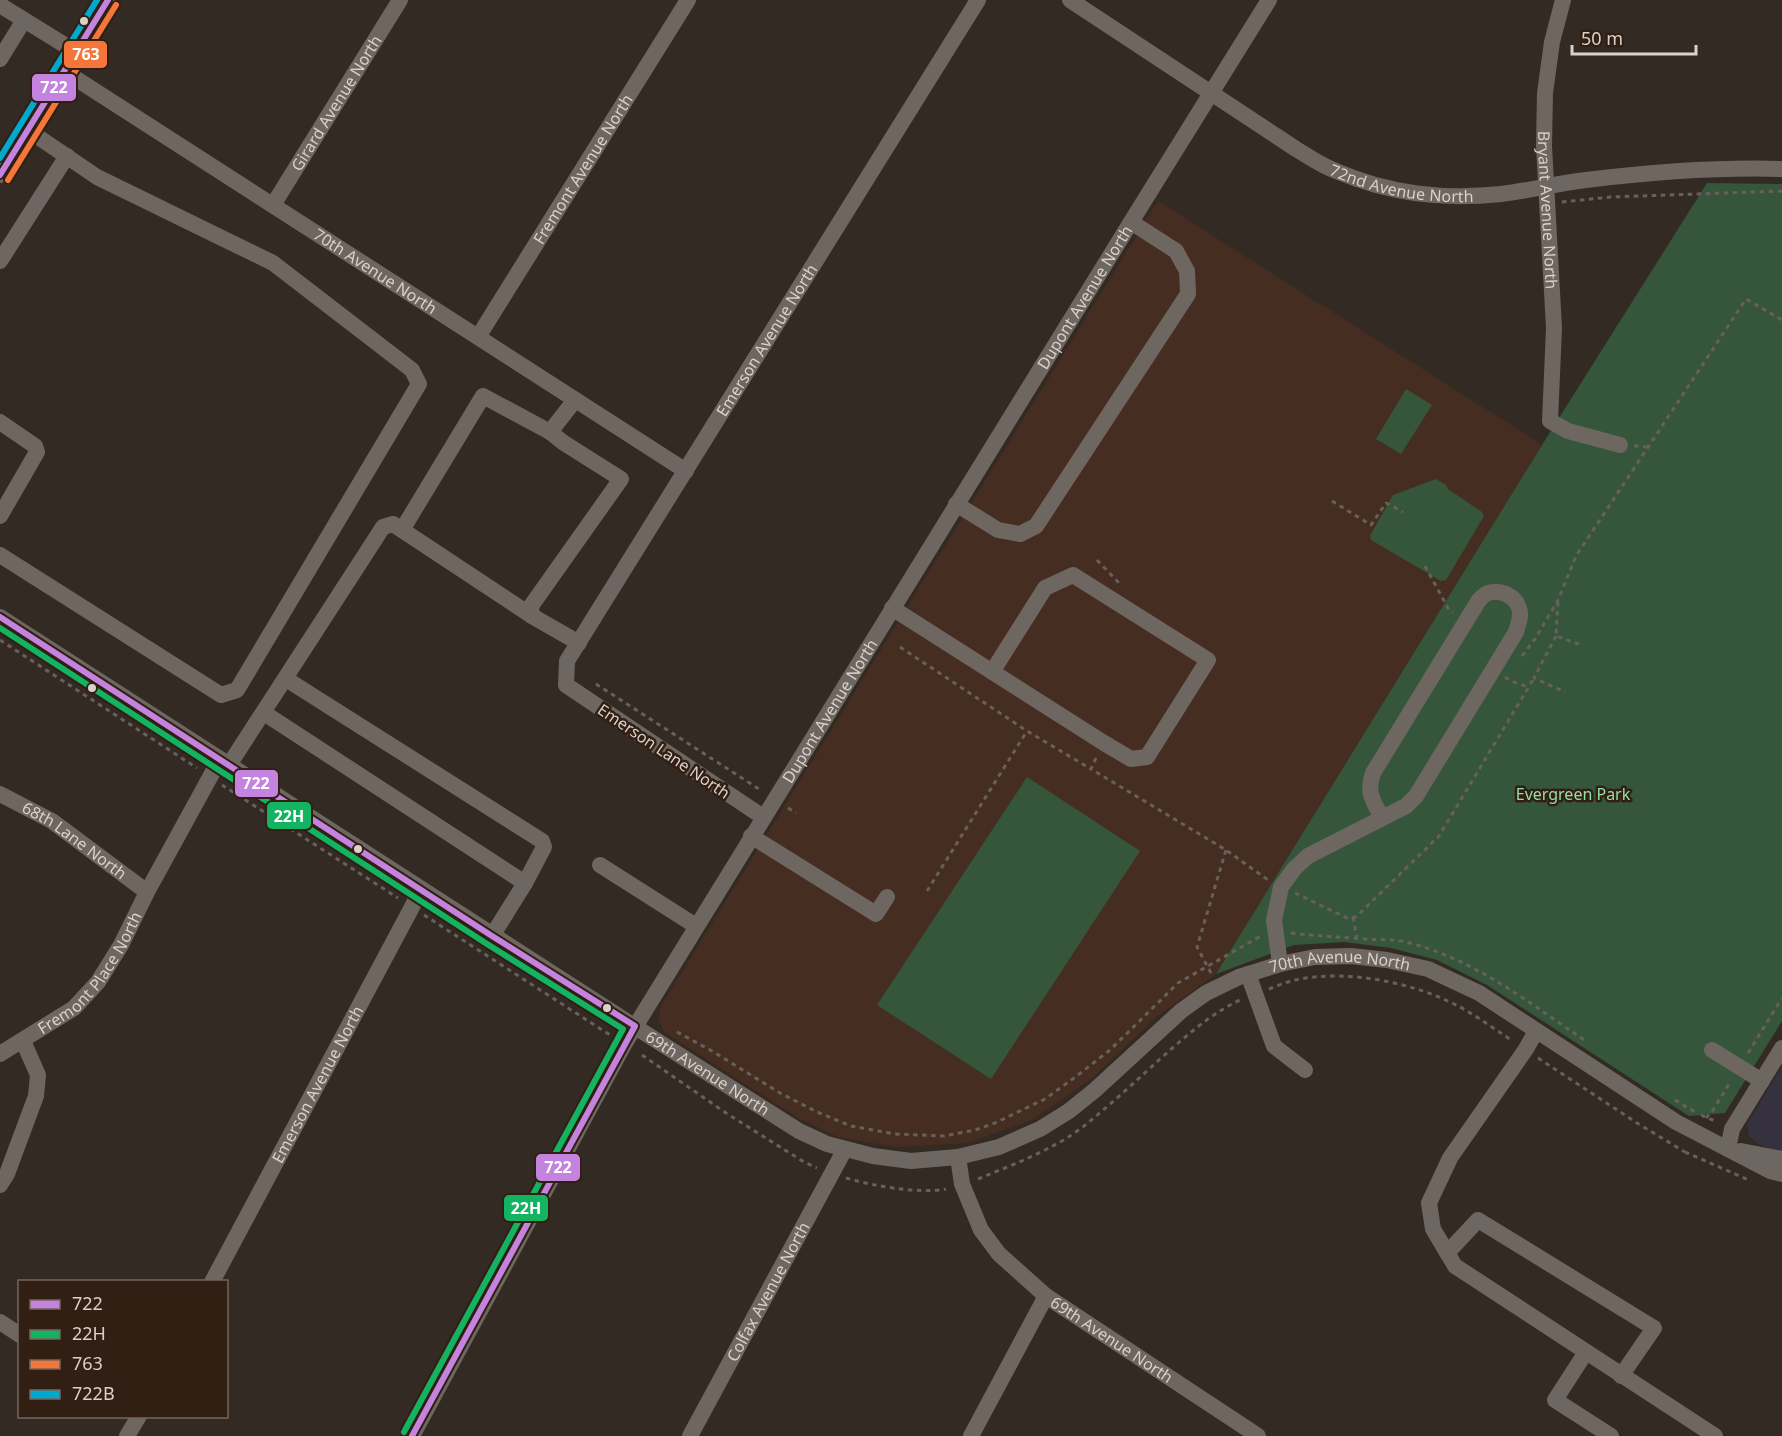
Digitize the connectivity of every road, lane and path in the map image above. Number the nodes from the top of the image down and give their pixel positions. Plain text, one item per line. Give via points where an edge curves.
1 (108, 0) edge
2 (400, 0) edge
3 (688, 0) edge
4 (978, 0) edge
5 (1070, 0) edge
6 (1269, 0) edge
7 (1563, 0) edge
8 (0, 5) edge
9 (24, 20) junction
10 (76, 52) junction
11 (0, 59) edge
12 (64, 71) junction
13 (1212, 93) junction
14 (28, 130) junction
15 (67, 156) junction
16 (1782, 169) edge
17 (0, 175) edge
18 (1782, 191) edge
19 (1548, 195) junction
20 (273, 205) junction
21 (1131, 222) junction
22 (0, 261) edge
23 (1782, 320) edge
24 (478, 337) junction
25 (574, 400) junction
26 (0, 422) edge
27 (550, 432) junction
28 (1620, 445) dead end
29 (686, 471) junction
30 (1332, 501) dead end
31 (956, 504) junction
32 (1402, 512) dead end
33 (0, 516) edge
34 (402, 530) junction
35 (0, 555) edge
36 (1425, 566) dead end
37 (1558, 600) junction
38 (892, 608) junction
39 (532, 616) junction
40 (2, 622) edge
41 (1464, 623) junction
42 (1556, 636) junction
43 (0, 640) edge
44 (579, 643) junction
45 (1581, 645) dead end
46 (900, 647) dead end
47 (1521, 658) dead end
48 (1493, 669) junction
49 (992, 672) junction
50 (1534, 678) junction
51 (286, 679) junction
52 (591, 680) dead end
53 (566, 685) joint
54 (1528, 687) junction
55 (1565, 692) dead end
56 (264, 713) junction
57 (1027, 731) junction
58 (1104, 743) junction
59 (225, 762) junction
60 (1091, 769) junction
61 (209, 776) junction
62 (0, 794) edge
63 (774, 799) junction
64 (796, 813) dead end
65 (763, 817) junction
66 (1382, 818) junction
67 (751, 836) junction
68 (1226, 850) junction
69 (600, 865) dead end
70 (525, 883) junction
71 (1281, 888) junction
72 (421, 889) junction
73 (927, 891) dead end
74 (147, 892) junction
75 (887, 897) dead end
76 (412, 908) junction
77 (1353, 917) junction
78 (696, 926) junction
79 (492, 936) junction
80 (1357, 938) dead end
81 (1280, 964) junction
82 (1248, 974) junction
83 (1256, 994) junction
84 (635, 1026) junction
85 (671, 1029) dead end
86 (1536, 1030) junction
87 (651, 1037) junction
88 (23, 1041) junction
89 (625, 1042) junction
90 (1782, 1048) edge
91 (1526, 1049) junction
92 (1712, 1050) dead end
93 (0, 1054) edge
94 (642, 1055) junction
95 (1305, 1070) dead end
96 (1762, 1081) junction
97 (845, 1149) junction
98 (1728, 1149) junction
99 (1685, 1152) dead end
100 (958, 1157) junction
101 (1782, 1159) edge
102 (831, 1174) junction
103 (1782, 1174) edge
104 (962, 1184) junction
105 (0, 1185) edge
106 (1447, 1253) junction
107 (213, 1280) edge
108 (1046, 1296) junction
109 (0, 1322) edge
110 (18, 1334) edge
111 (1586, 1352) junction
112 (1621, 1376) junction
113 (138, 1418) edge
114 (128, 1436) edge
115 (412, 1436) edge
116 (690, 1436) edge
117 (971, 1436) edge
118 (1258, 1436) edge
119 (1611, 1436) edge
120 (1715, 1436) edge

1 - 10 street
2 - 20 street, Girard Avenue North
3 - 24 street, Fremont Avenue North
4 - 29 street, Emerson Avenue North
5 - 13 street, 72nd Avenue North
6 - 13 street, Dupont Avenue North
7 - 19 street, Bryant Avenue North via 1545,93
8 - 9 street
9 - 10 street
9 - 11 street
10 - 12 street
12 - 14 street
12 - 20 street, 70th Avenue North
13 - 19 street, 72nd Avenue North via 1296,149 1333,170 1375,186 1417,195
13 - 21 street, Dupont Avenue North
14 - 15 street
14 - 17 street
15 - 22 street
15 - 35 street via 97,177 273,263 412,370 419,384 237,690 221,695
16 - 19 street, 72nd Avenue North via 1712,168 1648,173
18 - 19 path via 1611,197
19 - 28 street, Bryant Avenue North via 1554,328 1550,421 1568,431
20 - 24 street, 70th Avenue North
21 - 31 street, Dupont Avenue North
21 - 31 street via 1176,251 1187,271 1188,294 1036,526 1020,534 998,530
23 - 37 path via 1746,299 1576,556
24 - 25 street, 70th Avenue North
25 - 27 street
25 - 29 street, 70th Avenue North
26 - 33 street via 35,446 37,452
27 - 34 street via 483,396
27 - 39 street via 621,479 531,606
29 - 44 street, Emerson Avenue North
30 - 32 path via 1371,525 1386,503
31 - 38 street, Dupont Avenue North
34 - 39 street
34 - 51 street, Fremont Place North via 393,524 383,527
36 - 41 path via 1449,610
37 - 42 path
37 - 47 path
38 - 49 street
38 - 63 street, Dupont Avenue North
39 - 44 street
40 - 59 street, 69th Avenue North
41 - 48 street via 1486,594 1496,592 1514,599 1520,618
41 - 66 street via 1373,774 1369,794
42 - 45 path
42 - 50 path
43 - 61 path
44 - 53 street, Emerson Avenue North via 567,662
46 - 57 path
48 - 54 path
48 - 66 street via 1416,796
49 - 58 street
49 - 58 street via 1045,588 1073,575 1208,660 1147,757 1131,759
50 - 54 path
50 - 55 path
51 - 56 street, Fremont Place North
51 - 70 street via 542,841 544,847
52 - 63 path
53 - 65 street, Emerson Lane North
54 - 77 path via 1439,836
56 - 59 street, Fremont Place North
56 - 70 street
57 - 60 path
57 - 73 path
58 - 60 path
59 - 61 street, Fremont Place North
59 - 72 street, 69th Avenue North
60 - 68 path
61 - 74 street, Fremont Place North
61 - 76 path
62 - 74 street, 68th Lane North via 52,821
63 - 64 path
63 - 65 street, Dupont Avenue North
65 - 67 street, Dupont Avenue North
66 - 71 street via 1308,856
67 - 75 street via 876,914
67 - 78 street, Dupont Avenue North
68 - 71 path
68 - 85 path via 1197,947 1208,966 1179,983 1110,1050 1045,1099 985,1127 944,1136 895,1134 851,1126 780,1093
69 - 78 street
70 - 79 street
71 - 77 path via 1347,918
71 - 81 street via 1274,920
72 - 76 street, Emerson Avenue North
72 - 79 street, 69th Avenue North
74 - 88 street, Fremont Place North via 98,982 74,1008
76 - 89 path
76 - 107 street, Emerson Avenue North
77 - 80 path
78 - 84 street, Dupont Avenue North
79 - 84 street, 69th Avenue North
81 - 82 street, 70th Avenue North
81 - 86 street, 70th Avenue North via 1315,957 1351,956 1428,969 1479,993
82 - 83 street
82 - 100 street, 70th Avenue North via 1206,993 1181,1011 1069,1111 999,1147
83 - 91 path via 1293,980 1315,977 1398,984 1458,1006
83 - 95 street via 1274,1046
83 - 104 path via 1226,1006 1203,1022 1082,1128 1025,1160
84 - 87 street, 69th Avenue North
84 - 89 street, Dupont Avenue North
86 - 91 street
86 - 98 street, 70th Avenue North via 1676,1122
87 - 94 path
87 - 97 street, 69th Avenue North via 799,1131
88 - 93 street
88 - 105 street, Fremont Place North via 38,1075 36,1096
89 - 94 path
89 - 115 street, Dupont Avenue North
90 - 96 street
91 - 99 path
91 - 106 street via 1450,1158 1429,1203 1433,1229
92 - 96 street
94 - 102 path via 726,1113 804,1162
96 - 98 street via 1732,1129
97 - 100 street, 69th Avenue North via 911,1161
97 - 102 street, Colfax Avenue North
98 - 101 street, 70th Avenue North
98 - 103 street, 70th Avenue North
100 - 104 street, 69th Avenue North
102 - 104 path via 907,1189 943,1190
102 - 116 street, Colfax Avenue North
104 - 108 street, 69th Avenue North via 981,1230 999,1254
106 - 111 street via 1455,1266
106 - 112 street via 1478,1220 1654,1328
108 - 117 street
108 - 118 street, 69th Avenue North
109 - 110 street
111 - 112 street
111 - 119 street via 1555,1400
112 - 120 street
113 - 114 street

